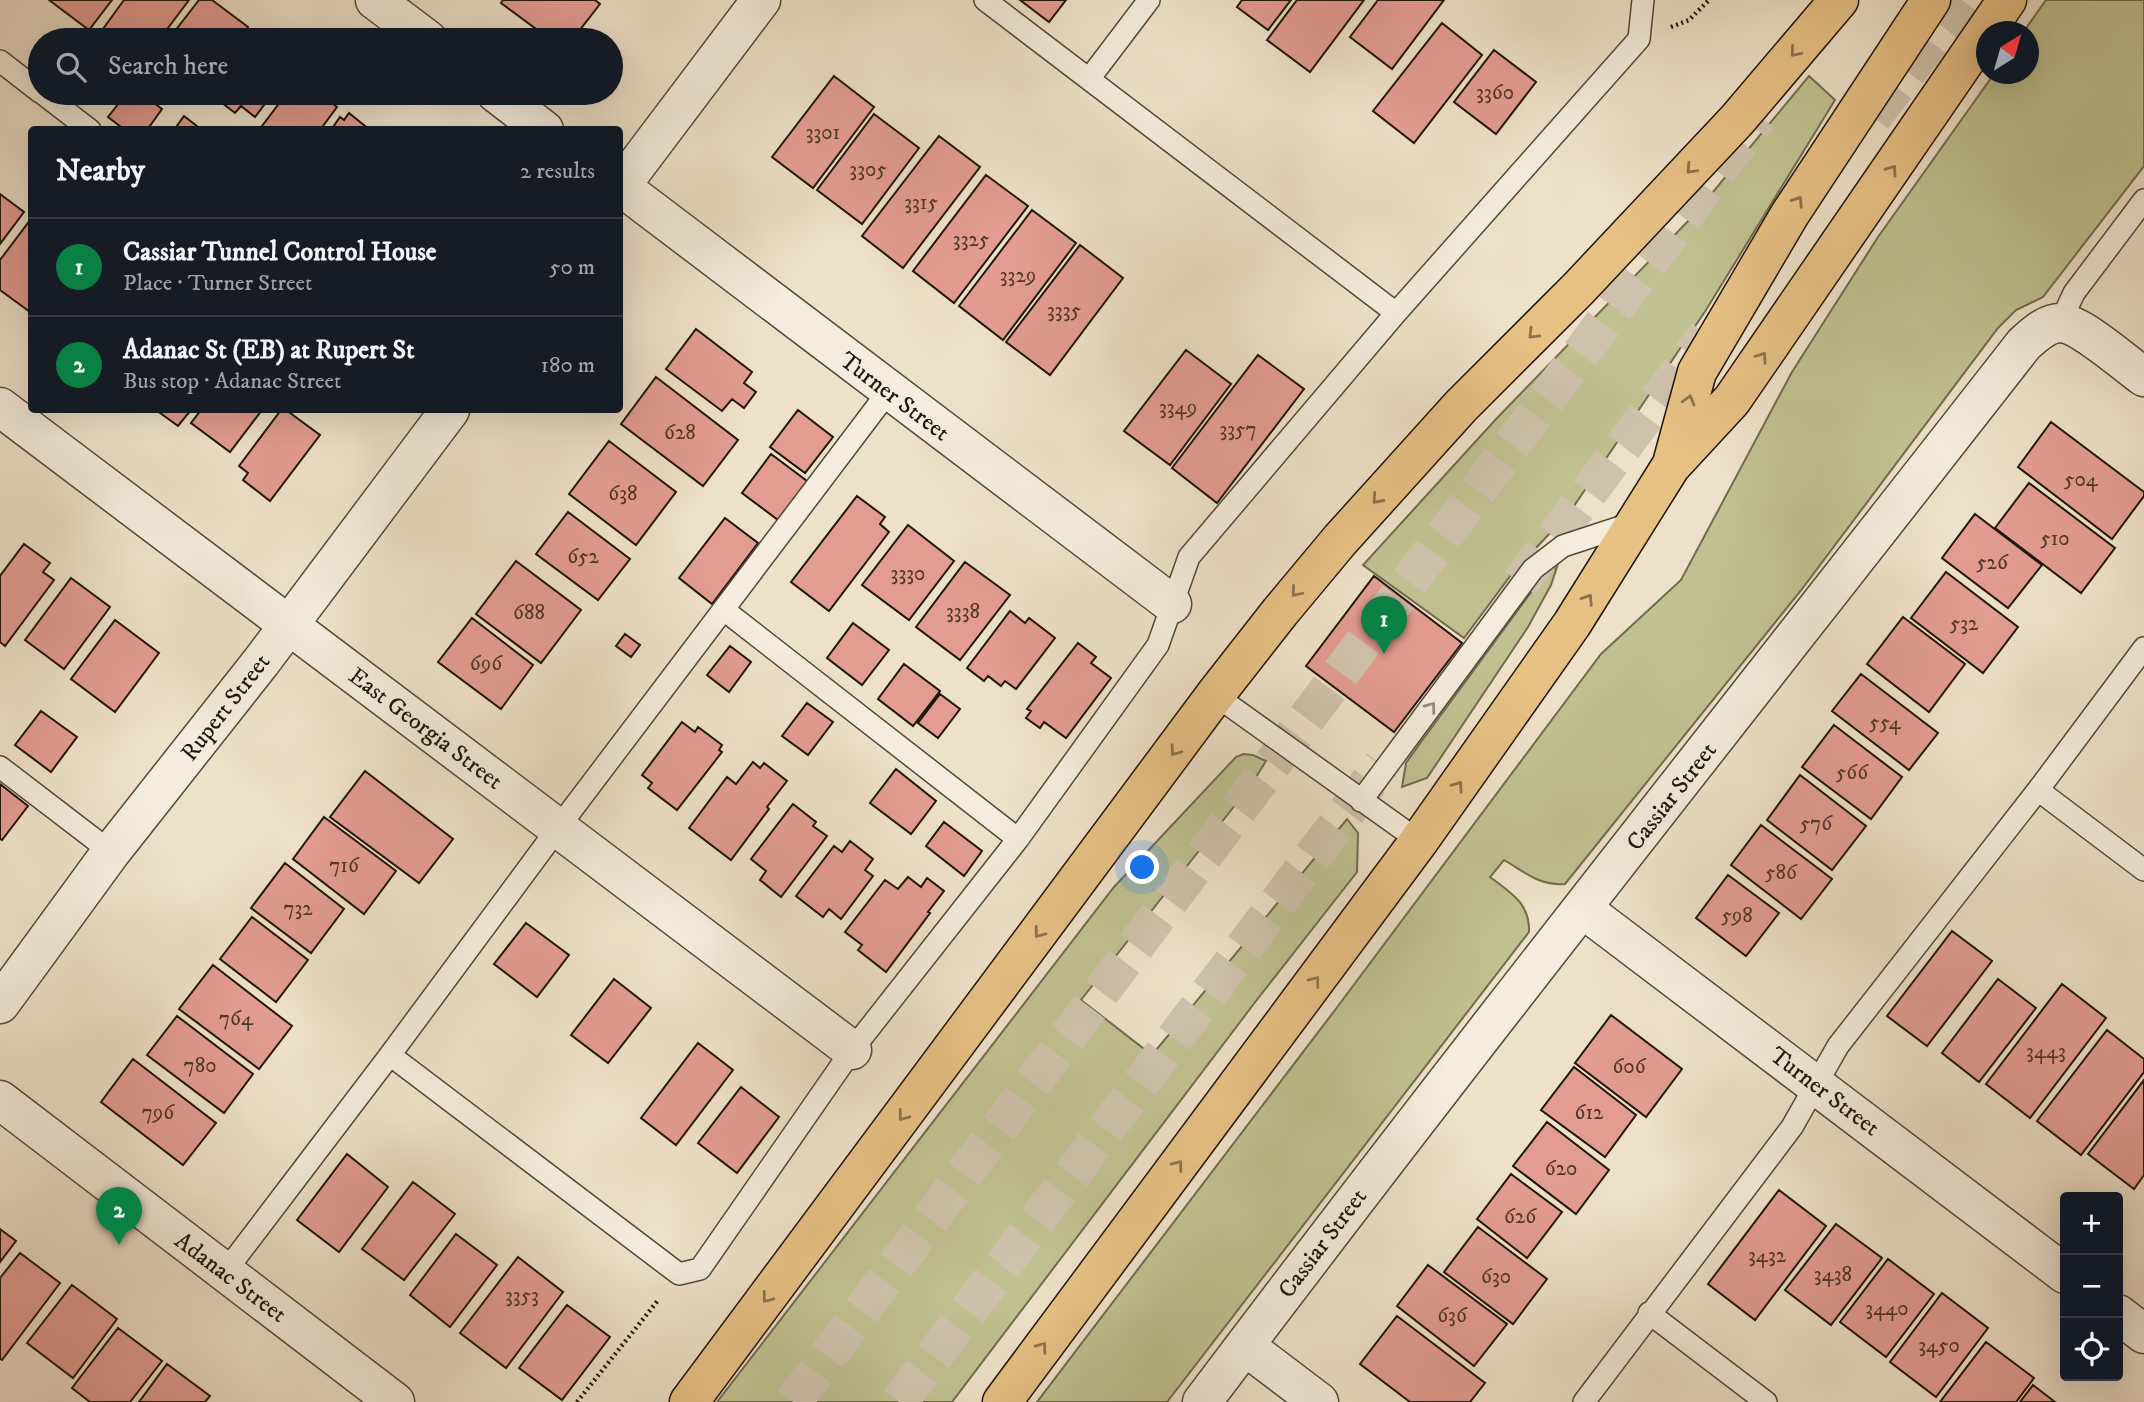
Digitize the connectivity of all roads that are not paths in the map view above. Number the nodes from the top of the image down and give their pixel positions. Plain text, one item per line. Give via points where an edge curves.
1 (375, 0) edge
2 (761, 0) edge
3 (985, 0) edge
4 (1149, 0) edge
5 (1643, 0) edge
6 (1839, 0) edge
7 (1931, 0) edge
8 (2007, 0) edge
9 (412, 28) edge
10 (0, 61) edge
11 (1089, 79) junction
12 (28, 82) edge
13 (58, 105) edge
14 (512, 105) edge
15 (85, 126) edge
16 (539, 126) edge
17 (623, 183) edge
18 (623, 189) edge
19 (2144, 200) edge
20 (1396, 313) junction
21 (2060, 323) junction
22 (2144, 377) edge
23 (888, 392) junction
24 (0, 407) edge
25 (448, 413) edge
26 (1671, 466) junction
27 (1637, 522) junction
28 (1172, 604) junction
29 (724, 610) junction
30 (289, 625) junction
31 (2144, 648) edge
32 (1215, 695) junction
33 (0, 767) edge
34 (2038, 790) junction
35 (1360, 801) junction
36 (558, 828) junction
37 (1018, 839) junction
38 (1419, 841) junction
39 (111, 852) junction
40 (2144, 870) edge
41 (1583, 909) junction
42 (0, 1004) edge
43 (852, 1050) junction
44 (390, 1055) junction
45 (1816, 1084) junction
46 (0, 1100) edge
47 (2060, 1270) edge
48 (225, 1272) junction
49 (1649, 1313) junction
50 (2123, 1318) edge
51 (2144, 1334) edge
52 (1245, 1346) junction
53 (395, 1402) edge
54 (690, 1402) edge
55 (1002, 1402) edge
56 (1202, 1402) edge
57 (1319, 1402) edge
58 (1584, 1402) edge
59 (1766, 1402) edge

1 - 9 street
2 - 17 street
3 - 11 lane
4 - 11 lane
5 - 20 lane via 1639,39
6 -> 32 highway via 1737,120 1461,406 1340,540
26 -> 7 highway via 1697,372 1790,214
26 -> 8 highway via 1732,401
10 - 12 lane
11 - 20 lane
13 - 15 lane
14 - 16 street
18 - 23 street, Turner Street
19 - 21 lane via 2074,293
20 - 28 lane via 1189,557
21 - 22 street via 2077,328
21 - 41 street, Cassiar Street via 2041,329 2024,344
23 - 28 street, Turner Street
23 - 29 lane
24 - 30 street, East Georgia Street
25 - 30 street, Rupert Street
26 - 27 highway
35 -> 27 lane via 1533,569 1563,546
38 -> 27 highway via 1572,624
28 - 37 lane via 1158,645
29 - 36 lane
29 - 37 lane
30 - 36 street, East Georgia Street
30 - 39 street, Rupert Street
31 - 34 lane
32 - 35 lane
32 -> 54 highway
33 - 39 lane
34 - 40 lane
34 - 45 lane via 1838,1046
35 - 38 lane
36 - 43 street, East Georgia Street
36 - 44 lane
37 - 43 lane
55 -> 38 highway
39 - 42 street, Rupert Street
41 - 45 street, Turner Street
41 - 52 street, Cassiar Street
43 - 44 lane via 700,1269 679,1274
44 - 48 lane
45 - 47 street, Turner Street
45 - 49 lane via 1791,1127
46 - 48 street, Adanac Street
48 - 53 street, Adanac Street
49 - 58 lane
49 - 59 lane
50 - 51 street
52 - 56 street, Cassiar Street
52 - 57 street

